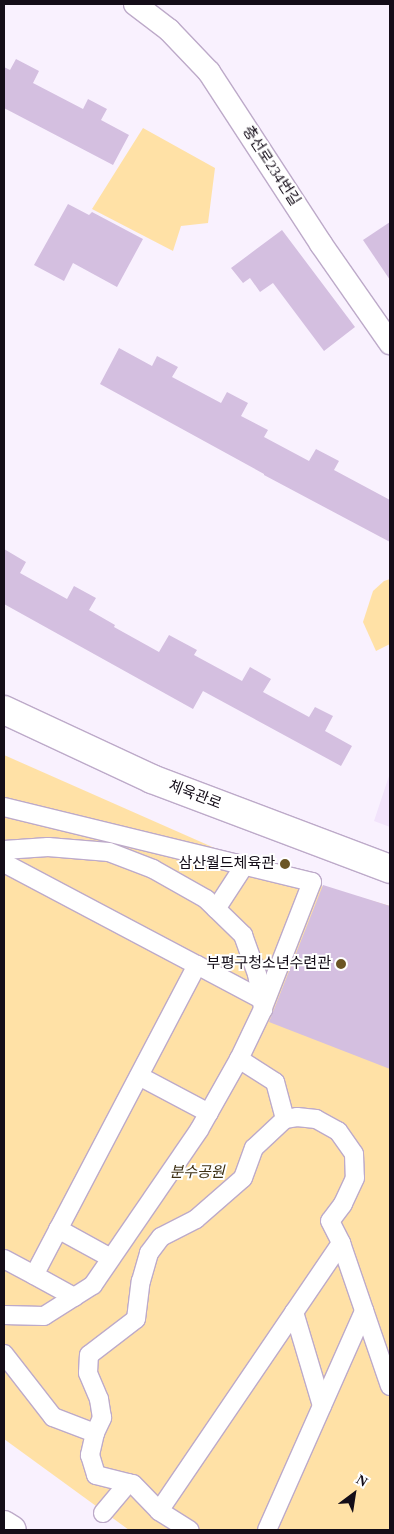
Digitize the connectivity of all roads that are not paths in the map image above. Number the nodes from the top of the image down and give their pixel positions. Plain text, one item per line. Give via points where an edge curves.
1 (135, 4) edge
2 (390, 343) edge
3 (4, 710) edge
4 (4, 807) edge
5 (4, 850) edge
6 (4, 863) edge
7 (244, 866) junction
8 (390, 869) edge
9 (216, 909) junction
10 (197, 965) junction
11 (262, 1004) junction
12 (239, 1059) junction
13 (139, 1076) junction
14 (209, 1113) junction
15 (285, 1119) junction
16 (58, 1229) junction
17 (341, 1243) junction
18 (111, 1258) junction
19 (4, 1259) edge
20 (34, 1275) junction
21 (74, 1297) junction
22 (364, 1311) junction
23 (294, 1312) junction
24 (4, 1315) edge
25 (4, 1354) edge
26 (390, 1386) edge
27 (322, 1406) junction
28 (95, 1433) junction
29 (128, 1483) junction
30 (159, 1511) junction
31 (103, 1512) dead end
32 (4, 1525) edge
33 (12, 1530) edge
34 (190, 1530) edge
35 (267, 1530) edge

1 - 2 street, 충선로234번길 via 169,30 209,72
3 - 8 street, 체육관로 via 152,779
4 - 7 street
5 - 9 street via 48,847 109,852 153,869 206,899
6 - 10 street
7 - 9 street
7 - 11 street via 312,882
9 - 11 street via 243,936 257,974
10 - 11 street
10 - 13 street
11 - 12 street
12 - 14 street
12 - 15 street via 275,1082
13 - 14 street
13 - 16 street
14 - 18 street
15 - 17 street via 316,1119 338,1131 354,1154 355,1178 343,1204 330,1221
15 - 28 street via 254,1148 243,1178 196,1219 161,1237 149,1253 141,1281 136,1320 89,1355 88,1373 99,1399 102,1418
16 - 18 street
16 - 20 street
17 - 22 street
17 - 23 street
18 - 21 street via 93,1285
19 - 20 street
20 - 21 street
21 - 24 street via 44,1316
22 - 26 street
22 - 27 street
23 - 27 street
23 - 30 street
25 - 28 street via 53,1417
27 - 35 street
28 - 29 street via 90,1455 96,1476
29 - 30 street via 133,1484
29 - 31 street
30 - 34 street
32 - 33 street

